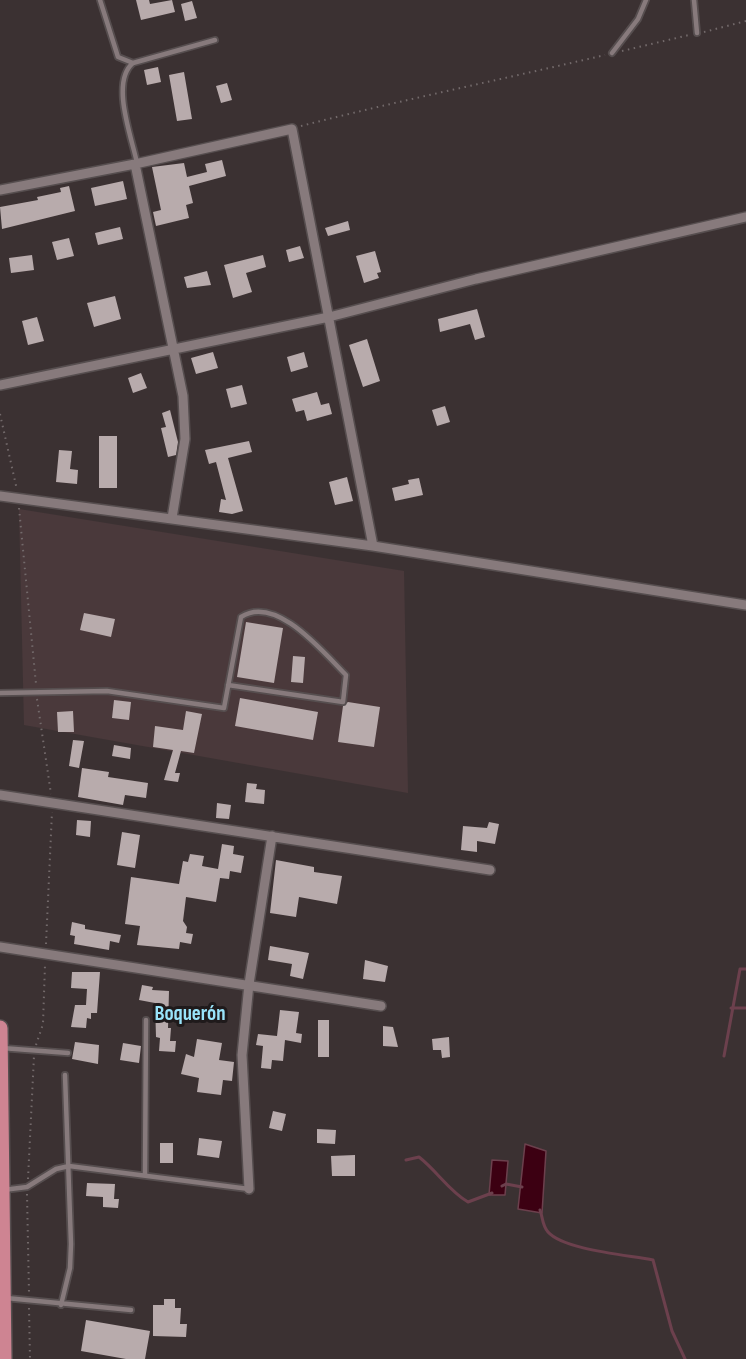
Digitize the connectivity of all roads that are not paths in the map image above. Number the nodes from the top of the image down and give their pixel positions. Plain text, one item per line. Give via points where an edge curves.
1 (100, 0) edge
2 (646, 0) edge
3 (694, 0) edge
4 (697, 33) road end
5 (215, 40) dead end
6 (612, 53) road end
7 (133, 63) junction
8 (136, 164) junction
9 (0, 190) edge
10 (746, 217) edge
11 (329, 317) junction
12 (174, 350) junction
13 (0, 385) edge
14 (0, 496) edge
15 (172, 518) junction
16 (373, 546) junction
17 (746, 605) edge
18 (228, 685) junction
19 (0, 693) edge
20 (0, 795) edge
21 (272, 836) junction
22 (490, 870) dead end
23 (0, 947) edge
24 (249, 984) junction
25 (381, 1005) dead end
26 (146, 1020) dead end
27 (0, 1028) edge
28 (1, 1048) edge
29 (69, 1053) dead end
30 (65, 1075) dead end
31 (69, 1166) junction
32 (145, 1176) junction
33 (249, 1189) joint
34 (1, 1190) edge
35 (3, 1297) junction
36 (61, 1305) junction
37 (131, 1310) dead end
38 (4, 1359) edge

1 - 7 lane via 118,57
2 - 6 lane via 638,19
3 - 4 lane
5 - 7 lane
7 - 8 lane via 122,79 122,96
8 - 9 street
8 - 11 street via 292,129
8 - 12 street
10 - 11 street
11 - 12 street
11 - 16 street
12 - 13 street
12 - 15 street via 183,396 185,439
14 - 15 street
15 - 16 street
16 - 17 street
18 - 18 lane via 344,702 346,675 306,633 269,612 249,612 241,617
18 - 19 lane via 224,708 107,692
20 - 21 street
21 - 22 street
21 - 24 street
23 - 24 street
24 - 25 street
24 - 33 street via 242,1055
26 - 32 lane
27 - 28 main road
28 - 29 lane
28 - 34 main road
30 - 31 lane
31 - 32 lane
31 - 34 lane via 56,1169 27,1187
31 - 36 lane via 70,1268
32 - 33 lane
34 - 35 main road
35 - 36 lane
35 - 38 main road
36 - 37 lane

